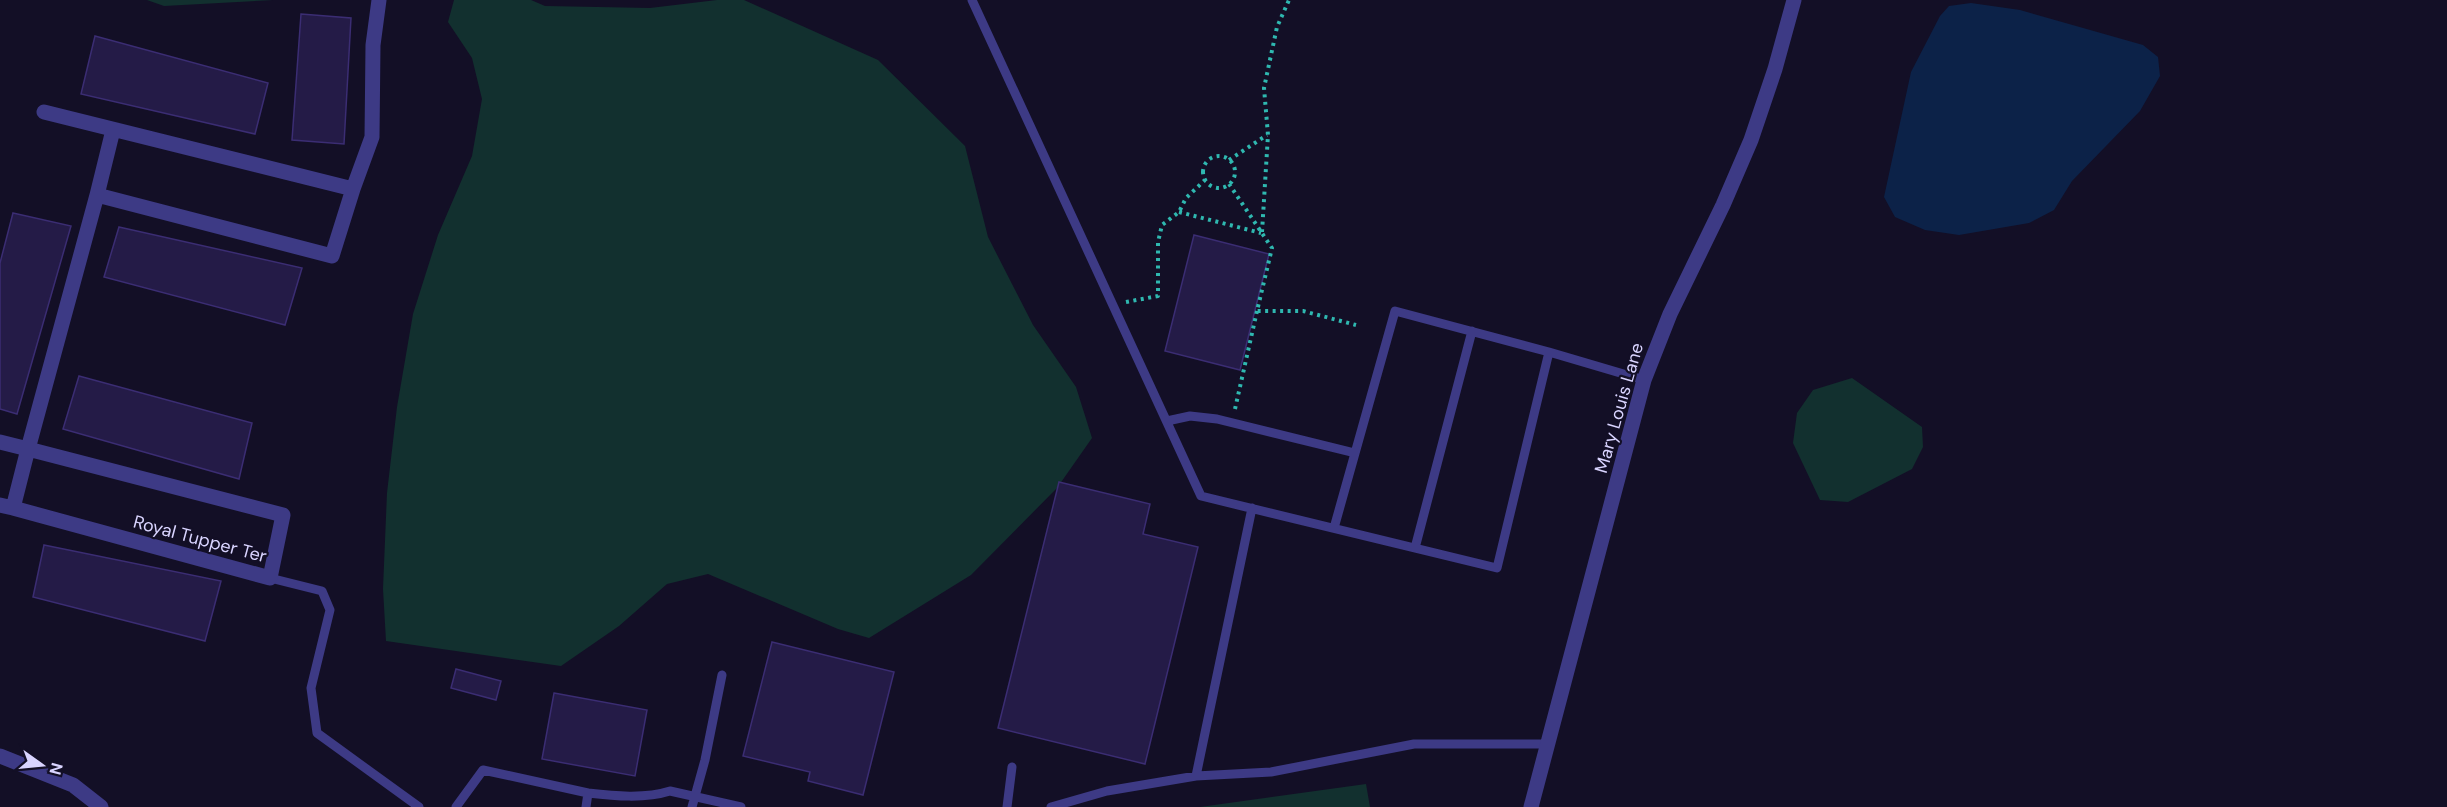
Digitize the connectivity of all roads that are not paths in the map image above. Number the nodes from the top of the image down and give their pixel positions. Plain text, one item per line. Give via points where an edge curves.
1 (379, 0) edge
2 (972, 0) edge
3 (1794, 0) edge
4 (44, 112) dead end
5 (113, 130) junction
6 (353, 189) junction
7 (97, 195) junction
8 (1472, 331) junction
9 (1549, 352) junction
10 (1644, 380) junction
11 (1167, 421) junction
12 (0, 442) edge
13 (28, 449) junction
14 (1355, 453) junction
15 (6, 506) edge
16 (1252, 508) junction
17 (1334, 528) junction
18 (1415, 548) junction
19 (270, 578) junction
20 (722, 675) dead end
21 (1548, 744) junction
22 (0, 756) edge
23 (1012, 767) dead end
24 (1196, 776) junction
25 (588, 793) junction
26 (696, 795) junction
27 (101, 807) edge
28 (419, 807) edge
29 (456, 807) edge
30 (586, 807) edge
31 (692, 807) edge
32 (741, 807) edge
33 (1007, 807) edge
34 (1051, 807) edge
35 (1531, 807) edge

1 - 6 street via 373,45 372,137
2 - 11 lane
3 - 10 street, Mary Louis Lane via 1776,69 1751,140 1670,314
4 - 5 street
5 - 6 street
5 - 7 street, Royal Tupper Ter
6 - 7 street via 332,256
7 - 13 street, Royal Tupper Ter
8 - 9 lane
8 - 14 lane via 1395,310
8 - 18 lane
9 - 10 lane
9 - 18 lane via 1497,568
10 - 21 street, Mary Louis Lane
11 - 14 lane via 1190,416 1217,419
11 - 16 lane via 1201,496
12 - 13 street, Royal Tupper Ter
13 - 15 street, Royal Tupper Ter
13 - 19 street, Royal Tupper Ter via 283,515
14 - 17 lane
15 - 19 street, Royal Tupper Ter
16 - 17 lane
16 - 24 lane
17 - 18 lane
19 - 28 lane via 322,591 330,610 311,688 317,733
20 - 26 lane
21 - 24 lane via 1414,744 1271,772
21 - 35 street, Mary Louis Lane
22 - 27 street via 73,785
23 - 33 lane
24 - 34 lane via 1107,791
25 - 26 lane via 660,795 670,791
25 - 29 lane via 483,770
25 - 30 lane
26 - 31 lane
26 - 32 lane

